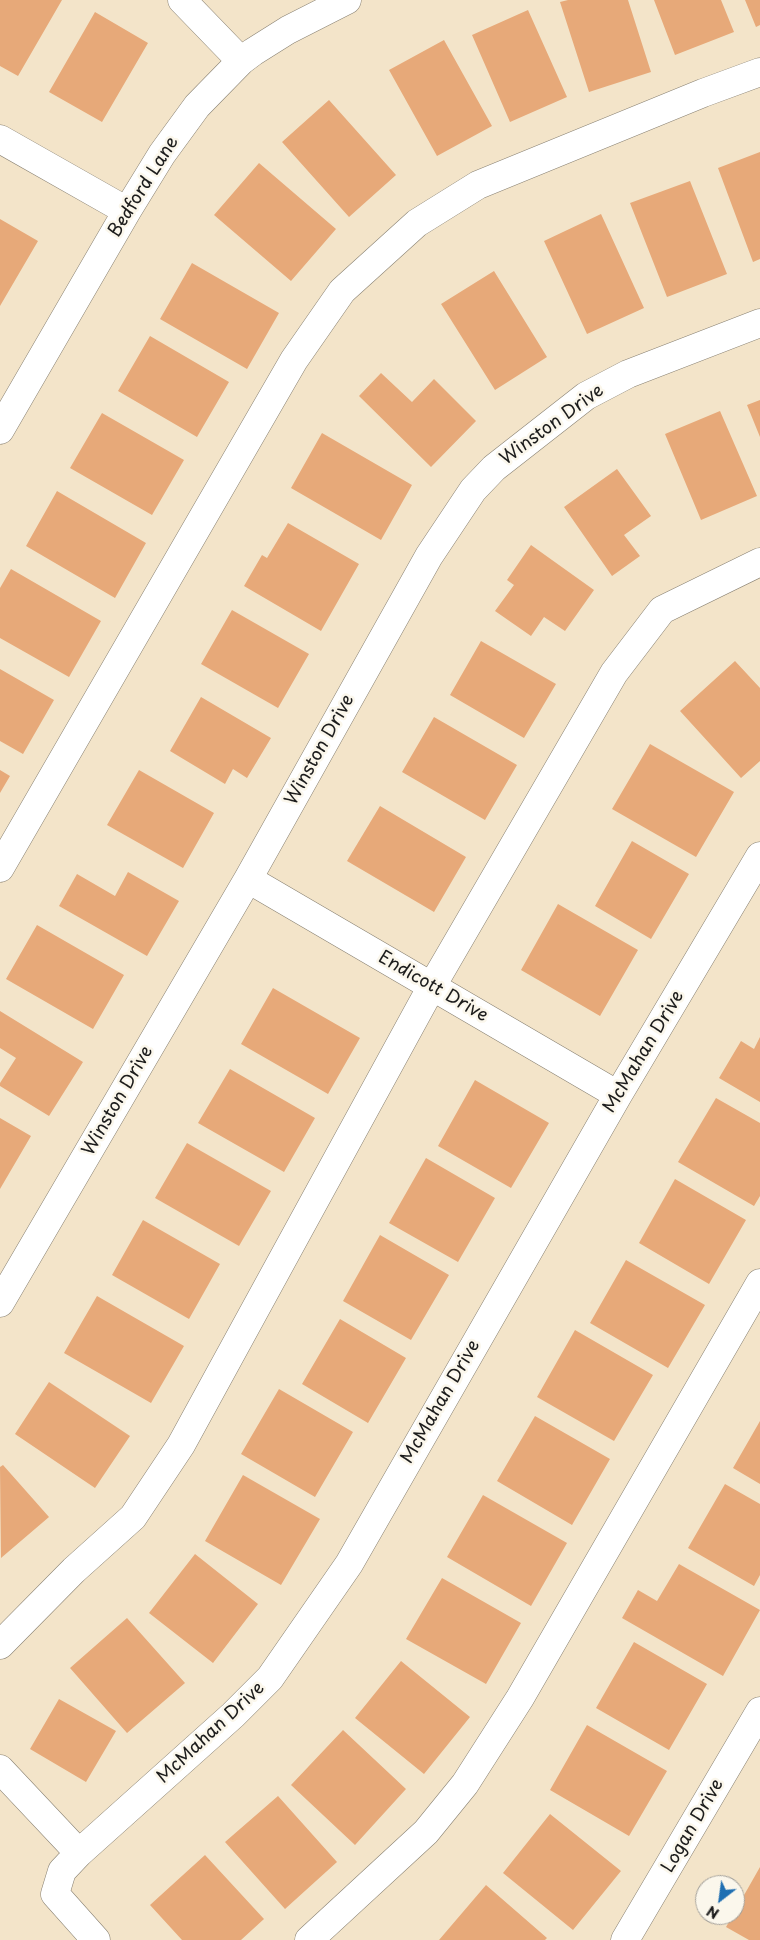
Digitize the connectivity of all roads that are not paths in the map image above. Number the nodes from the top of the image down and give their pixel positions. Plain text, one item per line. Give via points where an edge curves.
1 (182, 0) edge
2 (348, 0) edge
3 (241, 61) junction
4 (760, 72) edge
5 (0, 139) edge
6 (127, 210) junction
7 (760, 323) edge
8 (9, 395) edge
9 (0, 430) edge
10 (760, 562) edge
11 (760, 856) edge
12 (0, 868) edge
13 (248, 879) junction
14 (432, 986) junction
15 (618, 1094) junction
16 (760, 1283) edge
17 (0, 1303) edge
18 (0, 1645) edge
19 (760, 1711) edge
20 (0, 1769) edge
21 (79, 1853) junction
22 (96, 1940) edge
23 (309, 1940) edge
24 (625, 1940) edge

1 - 3 street
2 - 3 street, Bedford Lane via 288,30
3 - 6 street, Bedford Lane via 197,106
4 - 12 street via 478,185 417,222 342,291 294,360
5 - 6 street
6 - 8 street, Bedford Lane
7 - 13 street, Winston Drive via 628,374 586,396 494,468 473,490 429,556
8 - 9 street, Bedford Lane
10 - 14 street via 662,610 614,673
11 - 15 street, McMahan Drive
13 - 14 street, Endicott Drive
13 - 17 street, Winston Drive
14 - 15 street, Endicott Drive
14 - 18 street via 181,1445 133,1517 74,1570
15 - 21 street, McMahan Drive via 349,1564 270,1678
16 - 23 street via 520,1698 465,1784 426,1832
19 - 24 street, Logan Drive
20 - 21 street
21 - 22 street, McMahan Drive via 62,1871 55,1894

